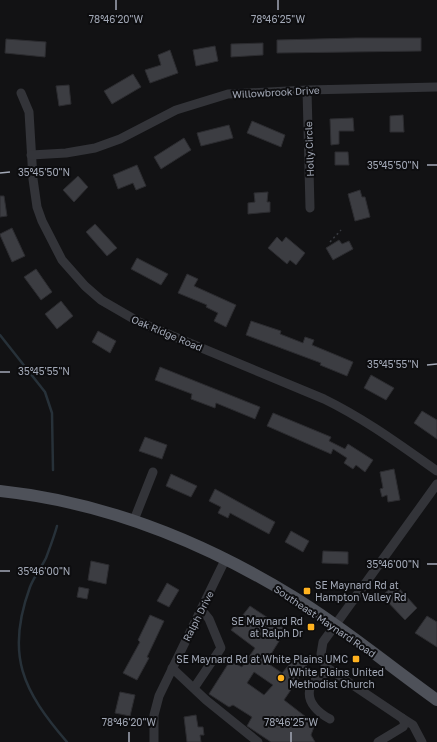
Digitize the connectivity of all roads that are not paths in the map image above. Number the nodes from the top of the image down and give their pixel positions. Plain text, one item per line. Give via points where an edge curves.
1 (437, 87) edge
2 (307, 90) junction
3 (21, 93) dead end
4 (31, 155) junction
5 (310, 208) dead end
6 (437, 471) edge
7 (150, 474) dead end
8 (437, 484) edge
9 (0, 491) edge
10 (134, 520) junction
11 (226, 558) junction
12 (201, 609) junction
13 (335, 626) junction
14 (172, 668) junction
15 (332, 671) junction
16 (194, 688) junction
17 (437, 700) edge
18 (402, 718) junction
19 (330, 719) dead end
20 (154, 742) edge
21 (258, 742) edge
22 (378, 742) edge
23 (422, 742) edge

1 - 2 street, Willowbrook Drive
2 - 4 street, Willowbrook Drive via 244,92 212,98 176,110 120,139 95,148
2 - 5 street, Holly Circle
3 - 4 street, Oak Ridge Road via 29,112
4 - 6 street, Oak Ridge Road via 37,206 47,234 72,273 101,300 139,322 346,410 381,431
7 - 10 street
8 - 13 street
9 - 10 main road, Southeast Maynard Road via 58,499
10 - 11 main road, Southeast Maynard Road
11 - 12 street, Ralph Drive
11 - 13 main road, Southeast Maynard Road via 293,596
12 - 14 street, Ralph Drive
12 - 16 street via 209,619 221,648
13 - 15 street via 321,649 326,667
13 - 17 main road, Southeast Maynard Road
14 - 16 street
14 - 20 street, Ralph Drive via 156,705
15 - 18 street
15 - 19 street via 318,676 309,694 316,710
16 - 21 street
18 - 22 street via 405,723 403,727
18 - 23 street via 412,725

